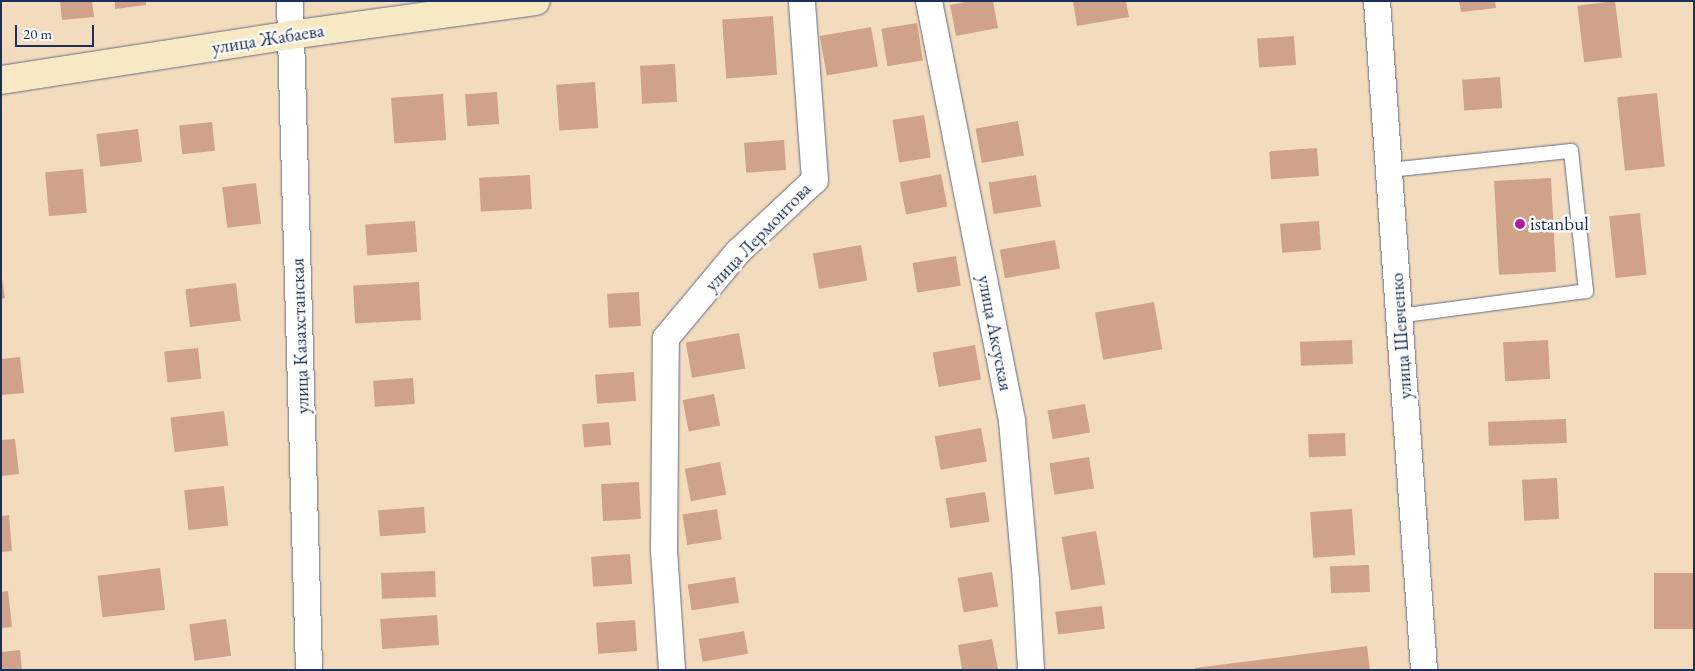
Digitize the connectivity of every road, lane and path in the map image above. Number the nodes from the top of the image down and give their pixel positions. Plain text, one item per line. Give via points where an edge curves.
1 (290, 1) edge
2 (536, 1) edge
3 (802, 1) edge
4 (929, 1) edge
5 (1377, 1) edge
6 (291, 35) junction
7 (1, 80) edge
8 (1389, 170) junction
9 (1399, 316) junction
10 (310, 670) edge
11 (672, 670) edge
12 (1031, 670) edge
13 (1424, 670) edge

1 - 6 street, улица Казахстанская
2 - 6 street, улица Жабаева
3 - 11 street, улица Лермонтова via 814,180 738,252 666,338 664,551
4 - 12 street, улица Аксуская via 1012,421
5 - 8 street, улица Шевченко
6 - 7 street, улица Жабаева
6 - 10 street, улица Казахстанская
8 - 9 street, улица Шевченко
8 - 9 lane via 1571,151 1586,290
9 - 13 street, улица Шевченко

